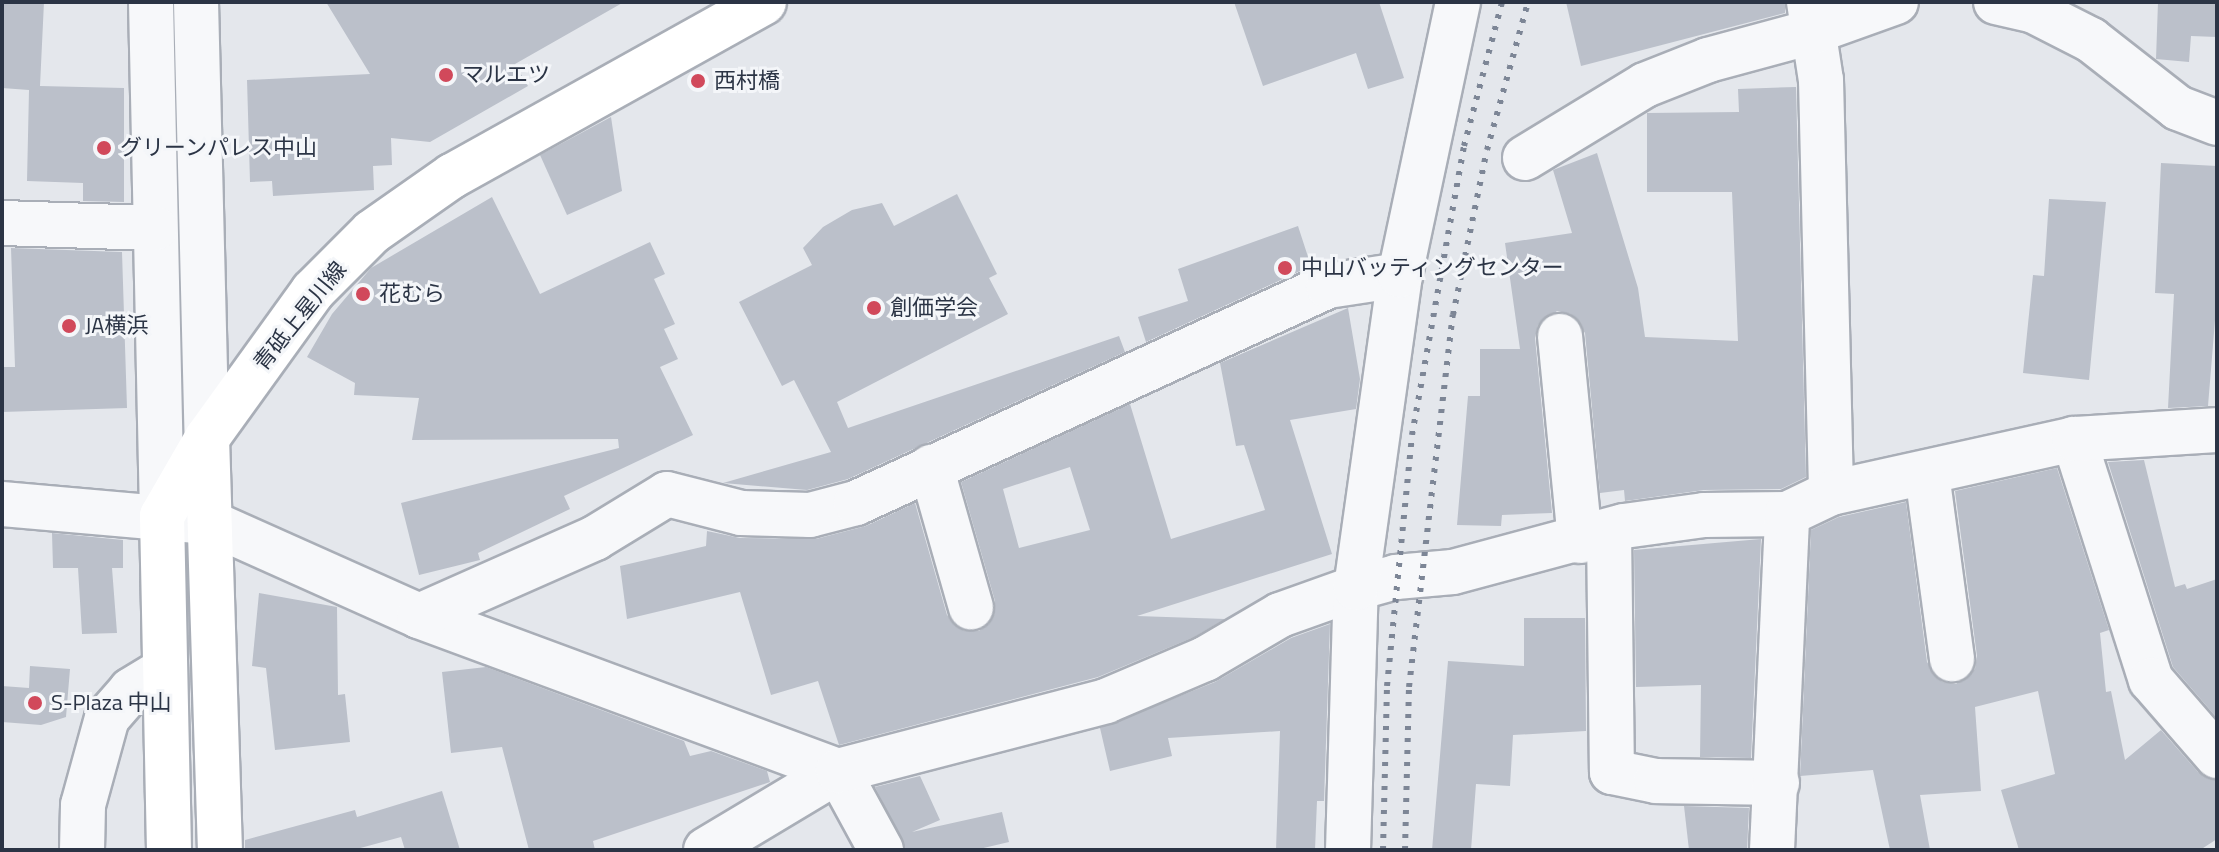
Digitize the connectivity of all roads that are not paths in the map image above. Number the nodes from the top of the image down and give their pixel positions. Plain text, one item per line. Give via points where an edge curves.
1 (151, 2) edge
2 (196, 2) edge
3 (764, 2) edge
4 (1458, 2) edge
5 (1896, 2) edge
6 (1996, 2) edge
7 (1812, 17) edge
8 (2217, 123) edge
9 (1525, 158) dead end
10 (2, 223) edge
11 (155, 228) junction
12 (1400, 275) junction
13 (1560, 336) dead end
14 (2217, 430) edge
15 (207, 438) junction
16 (2074, 439) junction
17 (931, 467) junction
18 (1927, 474) junction
19 (1831, 493) junction
20 (2, 504) edge
21 (1787, 514) junction
22 (162, 516) junction
23 (209, 522) junction
24 (1594, 536) junction
25 (1356, 588) junction
26 (971, 607) dead end
27 (419, 616) junction
28 (1952, 659) dead end
29 (164, 670) junction
30 (2217, 756) edge
31 (838, 771) junction
32 (1777, 783) junction
33 (82, 850) edge
34 (169, 850) edge
35 (220, 850) edge
36 (706, 850) edge
37 (881, 850) edge
38 (1348, 850) edge
39 (1772, 850) edge

1 - 11 street
2 - 15 street
3 - 15 main road, 青砥上星川線 via 465,169 372,232 313,291
4 - 12 street
5 - 7 street
6 - 8 street via 2032,10 2091,40 2178,108
7 - 9 street via 1645,85
7 - 19 street via 1830,300
10 - 11 street
11 - 22 street
12 - 17 street via 1328,286
12 - 25 street
13 - 24 street
14 - 16 street
15 - 22 main road, 青砥上星川線
15 - 23 main road
16 - 18 street
16 - 30 street via 2151,680
17 - 26 street
17 - 27 street via 856,503 810,515 741,513 667,494 595,538
18 - 19 street
18 - 28 street
19 - 21 street
20 - 22 street
21 - 24 street via 1704,515
21 - 32 street
22 - 23 street
22 - 29 main road
23 - 27 street
23 - 35 main road
24 - 25 street via 1453,572 1396,577
24 - 32 street via 1612,772 1656,781
25 - 31 street via 1280,615 1205,659 1106,701
25 - 38 street
27 - 31 street
29 - 33 street via 131,690 107,718 83,805
29 - 34 main road
31 - 36 street
31 - 37 street
32 - 39 street

